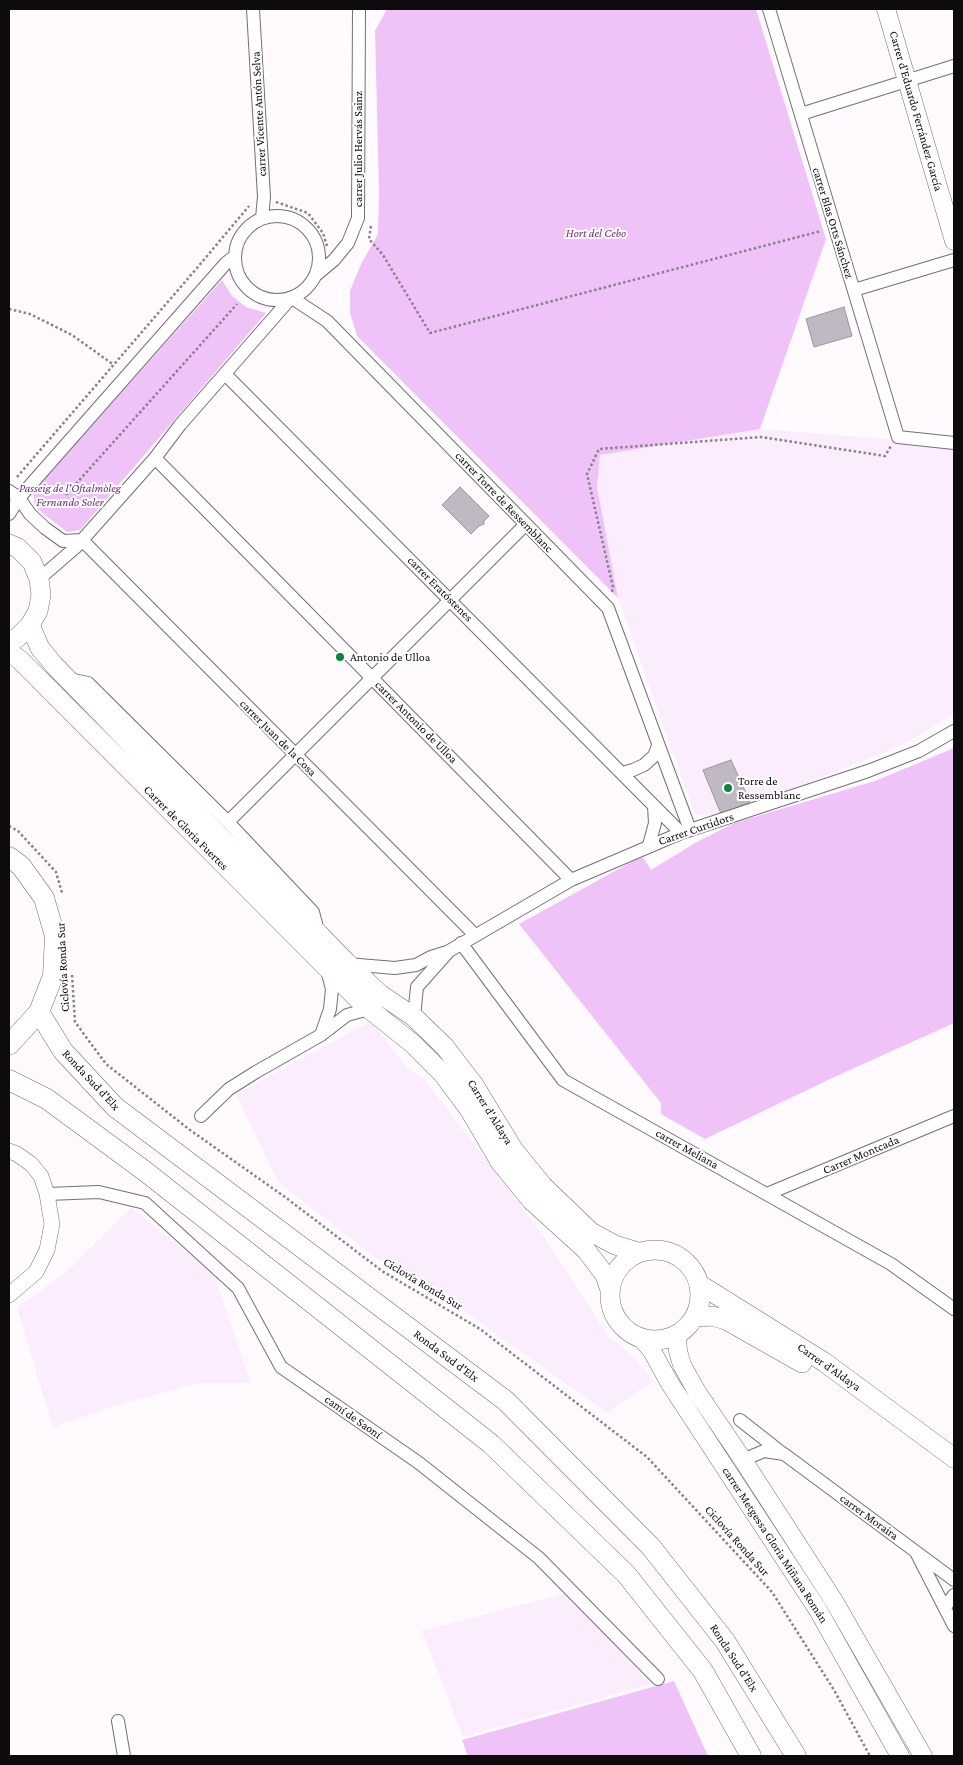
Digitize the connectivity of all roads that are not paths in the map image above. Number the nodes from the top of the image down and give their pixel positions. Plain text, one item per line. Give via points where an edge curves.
1 (253, 9) edge
2 (770, 9) edge
3 (886, 9) edge
4 (362, 11) edge
5 (954, 66) edge
6 (907, 81) junction
7 (801, 114) junction
8 (262, 218) junction
9 (954, 241) edge
10 (235, 256) junction
11 (954, 260) edge
12 (316, 275) junction
13 (854, 290) junction
14 (291, 298) junction
15 (225, 374) junction
16 (954, 443) edge
17 (155, 458) junction
18 (14, 495) edge
19 (9, 514) edge
20 (526, 524) junction
21 (82, 540) junction
22 (9, 544) edge
23 (39, 580) junction
24 (450, 600) junction
25 (30, 625) junction
26 (9, 641) edge
27 (9, 652) edge
28 (372, 677) junction
29 (68, 679) junction
30 (954, 732) edge
31 (658, 746) junction
32 (294, 755) junction
33 (622, 773) junction
34 (654, 806) junction
35 (228, 822) junction
36 (685, 831) junction
37 (649, 846) junction
38 (9, 857) edge
39 (571, 880) junction
40 (319, 934) junction
41 (475, 935) junction
42 (461, 944) junction
43 (449, 951) junction
44 (347, 964) junction
45 (327, 970) junction
46 (366, 1006) junction
47 (39, 1012) junction
48 (414, 1017) junction
49 (321, 1035) junction
50 (9, 1045) edge
51 (9, 1080) edge
52 (201, 1116) dead end
53 (954, 1116) edge
54 (9, 1150) edge
55 (48, 1194) junction
56 (767, 1194) junction
57 (638, 1252) junction
58 (699, 1284) junction
59 (610, 1290) junction
60 (9, 1295) edge
61 (954, 1309) edge
62 (695, 1317) junction
63 (677, 1335) junction
64 (642, 1339) junction
65 (740, 1420) dead end
66 (784, 1454) junction
67 (954, 1458) edge
68 (743, 1460) junction
69 (954, 1472) edge
70 (916, 1552) junction
71 (954, 1580) edge
72 (954, 1595) edge
73 (945, 1607) junction
74 (954, 1626) edge
75 (658, 1679) dead end
76 (118, 1721) dead end
77 (124, 1756) edge
78 (751, 1756) edge
79 (796, 1756) edge
80 (900, 1756) edge
81 (923, 1756) edge

1 - 8 street, carrer Vicente Antón Selva via 264,197
2 - 7 street, carrer Blas Orts Sánchez
3 - 6 main road, Carrer d'Eduardo Ferrández García
4 - 12 street, carrer Julio Hervás Sainz via 358,218 348,243
5 - 6 street
6 - 7 street
6 - 9 main road, Carrer d'Eduardo Ferrández García
7 - 13 street, carrer Blas Orts Sánchez
8 - 10 street via 245,231
8 - 12 street via 277,215 303,224 316,240 320,257
10 - 14 street via 239,276 252,292 268,300
10 - 18 street
11 - 13 street
12 - 14 street via 306,290
13 - 16 street, carrer Blas Orts Sánchez via 898,437
14 - 15 street
14 - 20 street, carrer Torre de Ressemblanc via 327,321
15 - 17 street
15 - 24 street, carrer Eratóstenes
17 - 21 street
17 - 28 street, carrer Antonio de Ulloa
18 - 19 street
18 - 21 street via 63,541
20 - 24 street
20 - 31 street, carrer Torre de Ressemblanc via 608,608
21 - 23 street
21 - 32 street, carrer Juan de la Cosa
22 - 23 main road via 32,562
23 - 25 main road via 38,611
24 - 28 street
24 - 33 street, carrer Eratóstenes
25 - 26 main road
25 - 29 main road, Carrer de Gloria Fuertes via 40,648
27 - 45 main road, Carrer de Gloria Fuertes
28 - 32 street
28 - 39 street, carrer Antonio de Ulloa
29 - 35 street, Carrer de Gloria Fuertes via 88,682
29 - 40 main road, Carrer de Gloria Fuertes via 216,833
30 - 36 street, Carrer Curtidors via 919,751 850,778
31 - 33 street via 654,756 644,765
31 - 36 street, carrer Torre de Ressemblanc
32 - 35 street
32 - 41 street, carrer Juan de la Cosa
33 - 34 street, carrer Eratóstenes
34 - 36 street, carrer Eratóstenes
34 - 37 street via 655,823
35 - 40 street, Carrer de Gloria Fuertes via 313,912
36 - 37 street, Carrer Curtidors
37 - 39 street, Carrer Curtidors
38 - 47 highway via 21,866 44,898 55,936 53,976
39 - 41 street, Carrer Curtidors
40 - 44 main road, Carrer de Gloria Fuertes
41 - 42 street, Carrer Curtidors
42 - 43 street, Carrer Curtidors
42 - 56 street, carrer Meliana via 564,1080
43 - 44 street, Carrer Curtidors via 400,968
43 - 48 street, Carrer Curtidors via 416,987
44 - 48 main road, Carrer d'Aldaya via 380,994
45 - 46 main road, Carrer de Gloria Fuertes
45 - 49 street via 332,989 330,1009
46 - 49 street
46 - 59 main road, Carrer d'Aldaya via 413,1044 443,1074 500,1162 531,1200 586,1250 605,1274
47 - 50 highway
47 - 79 highway, Ronda Sud d'Elx via 63,1051 115,1107 506,1401 651,1547 725,1641
48 - 57 main road, Carrer d'Aldaya via 445,1047 474,1085 513,1148 543,1186 591,1232 615,1245
49 - 52 street via 229,1089
51 - 78 highway via 47,1099 146,1172 491,1444 626,1574 703,1671
53 - 56 street, Carrer Montcada
54 - 55 street via 31,1164 41,1176
55 - 60 street via 52,1224 47,1250 36,1272
55 - 75 street, camí de Saoní via 99,1192 145,1203 238,1288 281,1367 419,1463 539,1558
56 - 61 street, carrer Meliana via 891,1264
57 - 58 main road via 651,1249 676,1254 695,1272
57 - 59 main road via 619,1267 612,1278
58 - 62 main road via 701,1296
58 - 67 main road, Carrer d'Aldaya via 824,1362
59 - 64 main road via 614,1315 630,1334
62 - 63 main road
62 - 69 main road, Carrer d'Aldaya via 712,1316 726,1320 795,1358
63 - 64 main road via 666,1340
63 - 68 main road, carrer Metgessa Gloria Miñana Román via 682,1365
64 - 80 main road, carrer Metgessa Gloria Miñana Román via 818,1610
65 - 66 street, carrer Moraira
66 - 68 street, carrer Moraira via 764,1451
66 - 70 street, carrer Moraira
68 - 81 main road, carrer Metgessa Gloria Miñana Román via 834,1601
70 - 71 street, carrer Moraira
70 - 73 street
72 - 73 street
73 - 74 street
76 - 77 street

